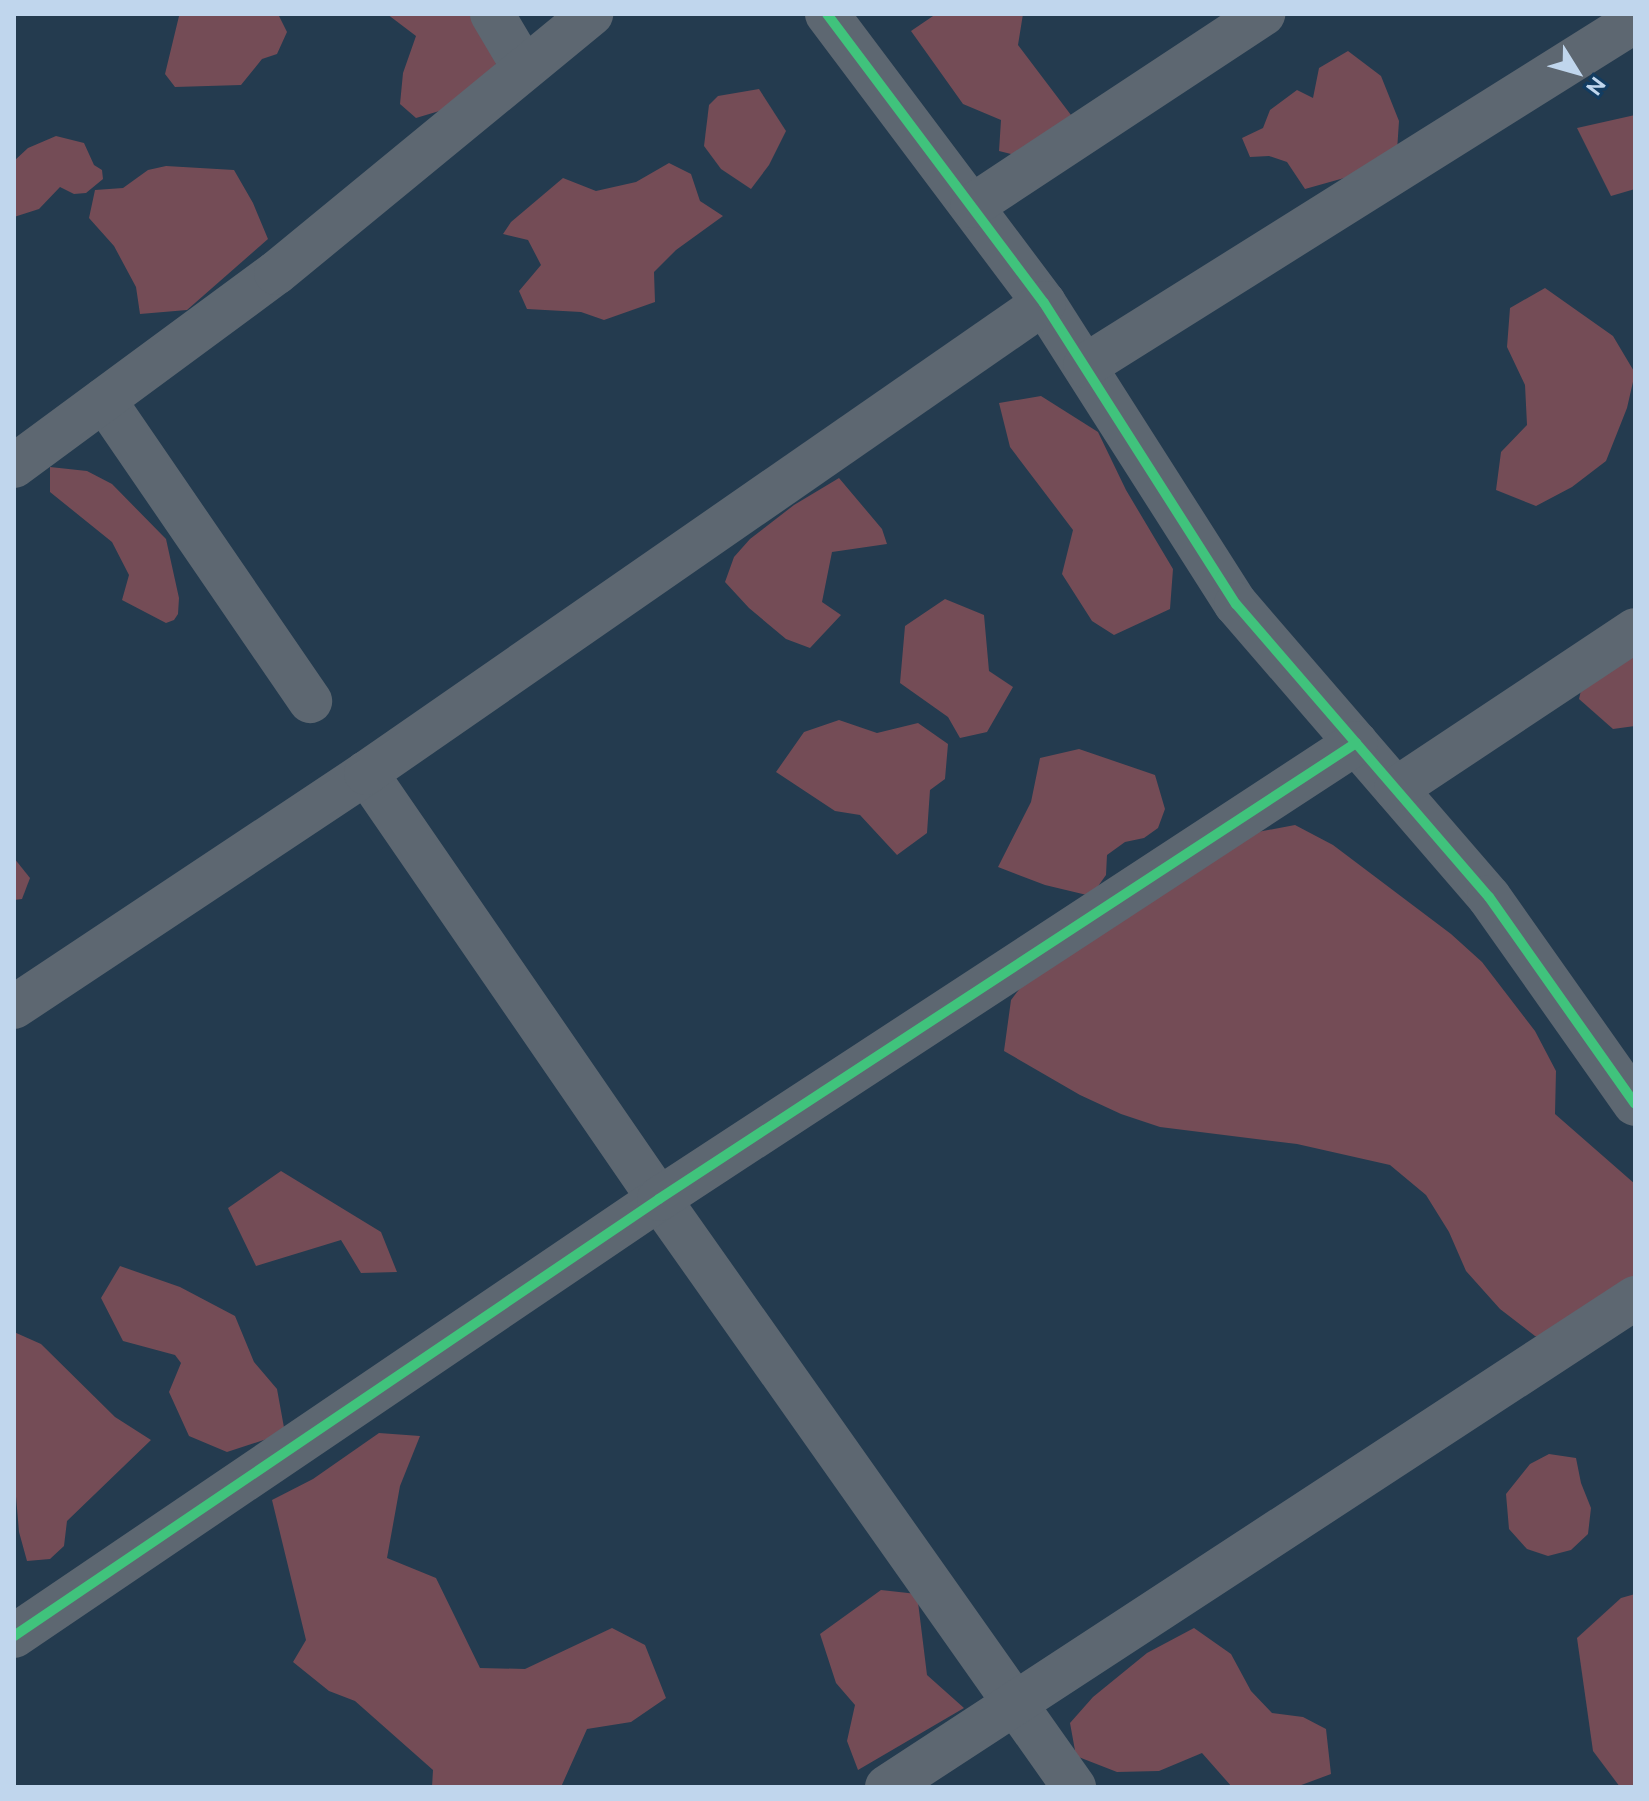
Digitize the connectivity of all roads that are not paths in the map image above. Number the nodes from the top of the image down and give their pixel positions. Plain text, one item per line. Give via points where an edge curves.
1 (492, 14) edge
2 (591, 14) edge
3 (827, 14) edge
4 (1263, 14) edge
5 (1635, 21) edge
6 (524, 68) junction
7 (972, 206) junction
8 (1044, 303) junction
9 (1085, 366) junction
10 (104, 400) junction
11 (14, 466) edge
12 (1635, 630) edge
13 (310, 701) dead end
14 (1356, 743) junction
15 (366, 773) junction
16 (1396, 789) junction
17 (14, 1007) edge
18 (1635, 1104) edge
19 (659, 1199) junction
20 (1635, 1298) edge
21 (14, 1636) edge
22 (1014, 1703) junction
23 (887, 1787) edge
24 (1074, 1787) edge

1 - 6 street
2 - 6 street
3 - 7 street
4 - 7 street
5 - 9 street
6 - 10 street via 276,273
7 - 8 street
8 - 9 street
8 - 15 street
9 - 14 street via 1236,604
10 - 11 street
10 - 13 street
12 - 16 street
14 - 16 street
14 - 19 street
15 - 17 street
15 - 19 street
16 - 18 street via 1489,897
19 - 21 street
19 - 22 street
20 - 22 street
22 - 23 street
22 - 24 street

